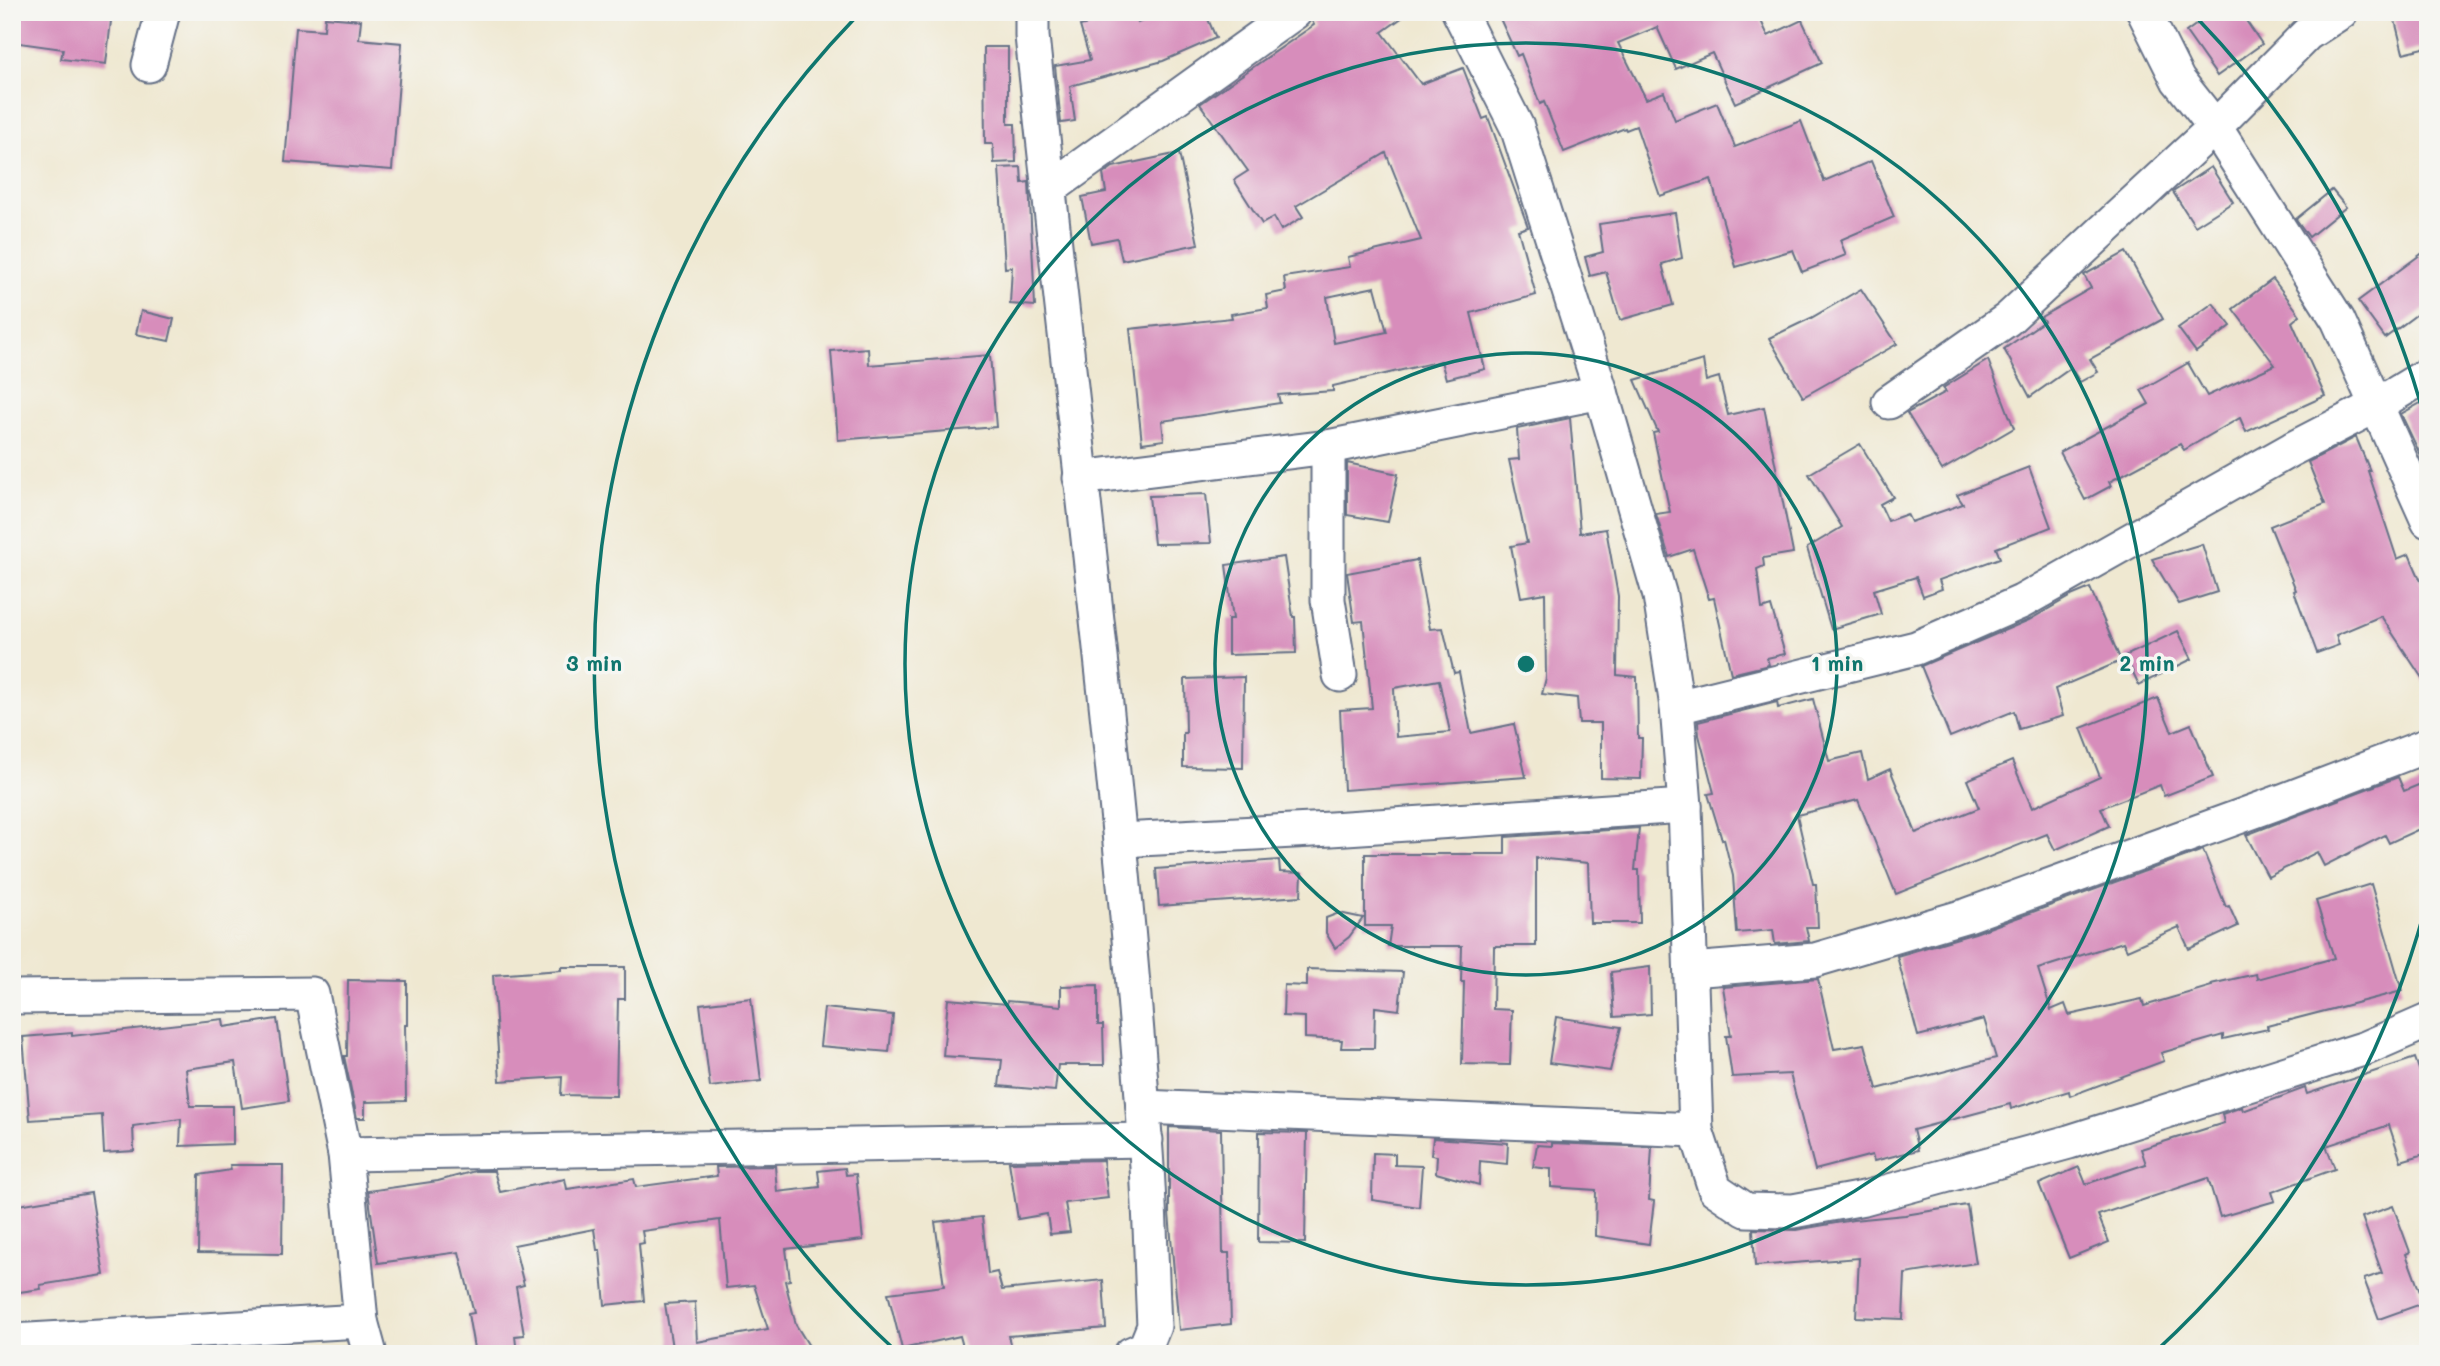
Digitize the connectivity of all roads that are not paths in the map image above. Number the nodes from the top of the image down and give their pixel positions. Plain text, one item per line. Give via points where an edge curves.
1 (163, 12) edge
2 (1032, 12) edge
3 (1295, 12) edge
4 (1460, 12) edge
5 (2144, 12) edge
6 (2341, 12) edge
7 (149, 65) dead end
8 (2215, 127) junction
9 (1048, 190) junction
10 (2428, 374) edge
11 (1601, 392) junction
12 (1889, 402) dead end
13 (2377, 405) junction
14 (1328, 447) junction
15 (1080, 478) junction
16 (2428, 521) edge
17 (1340, 675) dead end
18 (1676, 707) junction
19 (2428, 745) edge
20 (1685, 806) junction
21 (1121, 840) junction
22 (1690, 971) junction
23 (12, 997) edge
24 (2428, 1021) edge
25 (1144, 1123) junction
26 (1696, 1130) junction
27 (345, 1154) junction
28 (361, 1321) junction
29 (1158, 1340) edge
30 (12, 1341) edge
31 (370, 1354) edge
32 (1131, 1354) edge

1 - 7 street
2 - 9 street
3 - 9 street
4 - 11 street via 1517,127
5 - 8 street via 2178,80
6 - 8 street via 2307,34
8 - 12 street via 2008,319
8 - 13 street via 2338,320
9 - 15 street
10 - 13 street
11 - 14 street
11 - 18 street via 1661,596
13 - 16 street
13 - 18 street via 2021,602 1916,648
14 - 15 street
14 - 17 street via 1328,600
15 - 21 street
18 - 20 street
19 - 22 street via 1968,915 1815,960
20 - 21 street
20 - 22 street
21 - 25 street
22 - 26 street
23 - 27 street via 312,994
24 - 26 street via 2366,1048 2069,1142 1864,1198 1793,1211 1746,1210 1715,1189
25 - 26 street
25 - 27 street
25 - 29 street
27 - 28 street
28 - 30 street
28 - 31 street
29 - 32 street

